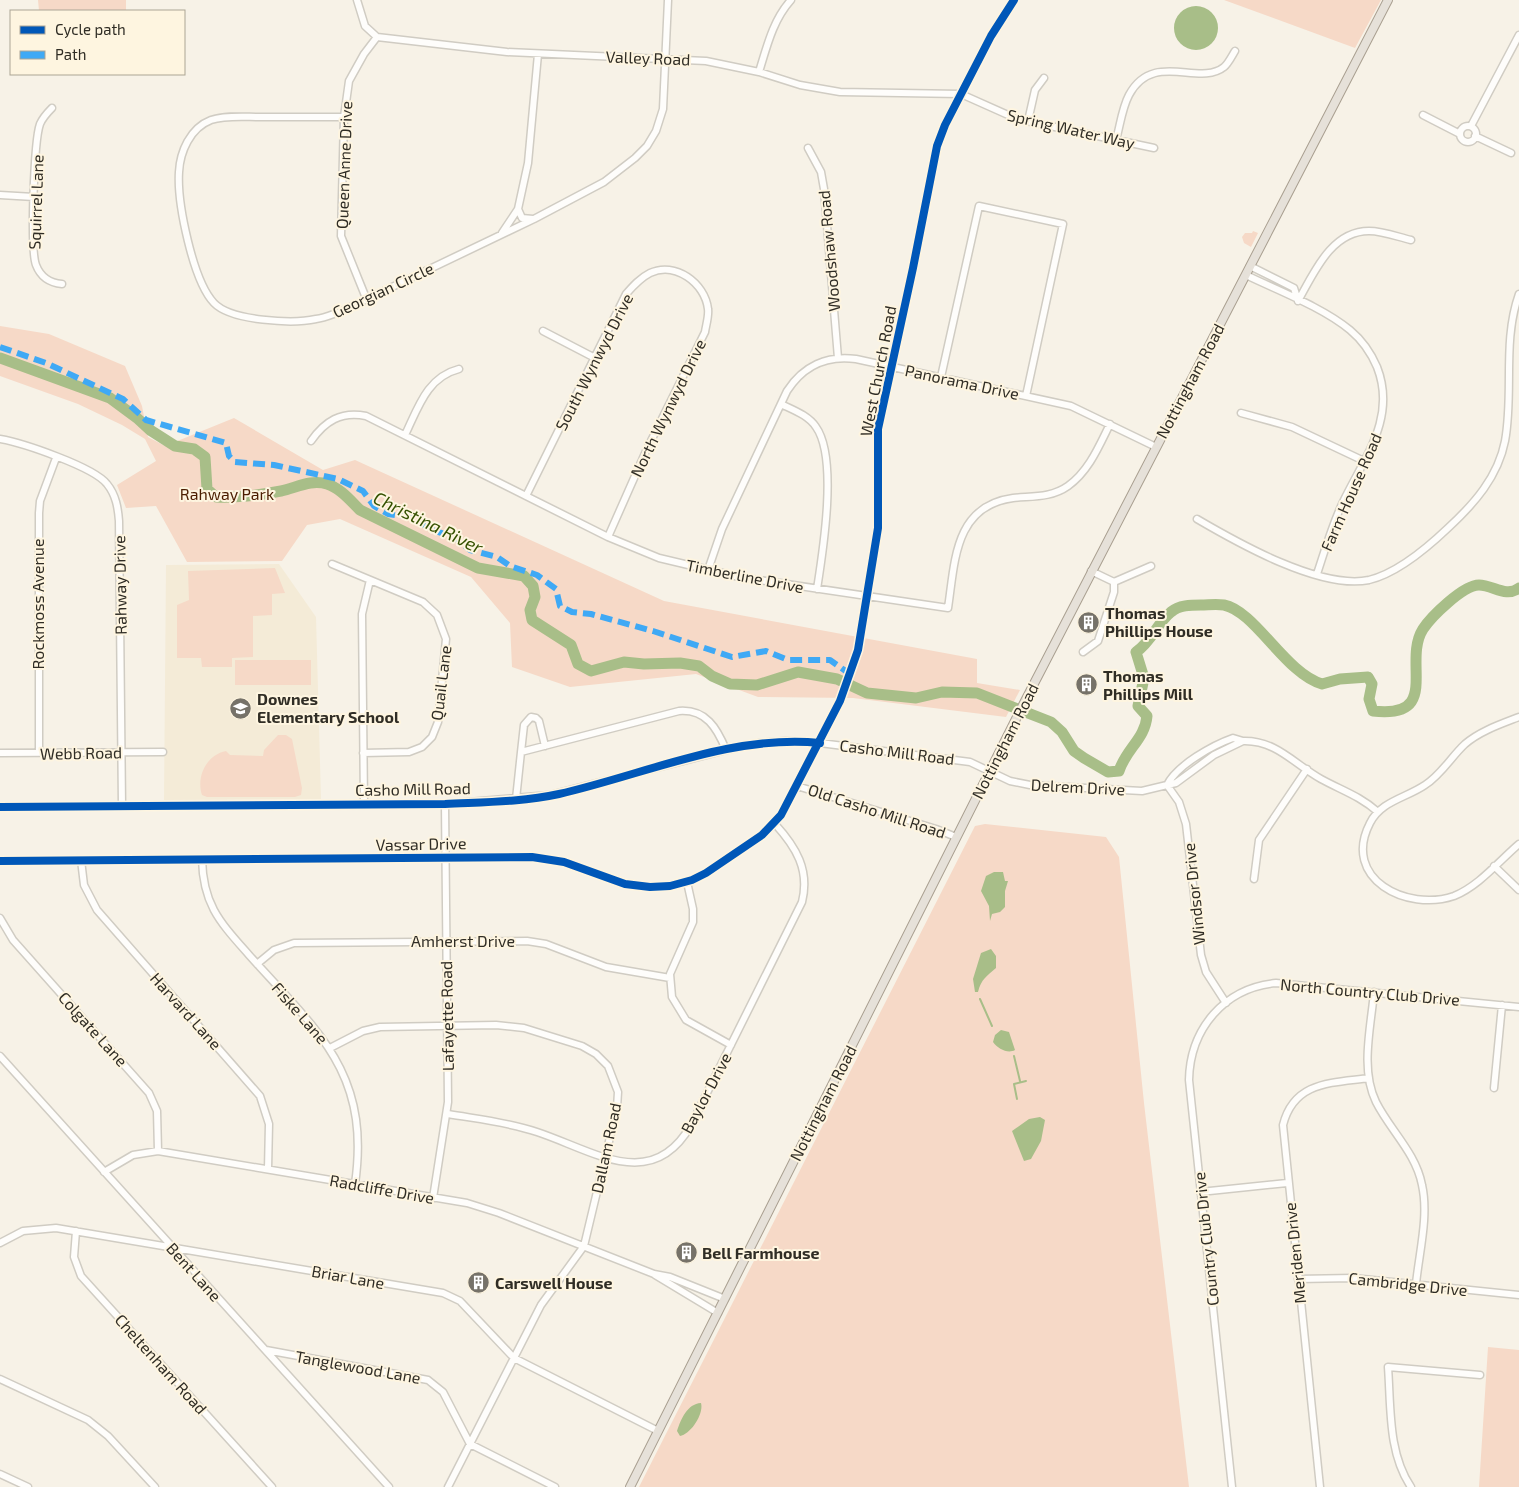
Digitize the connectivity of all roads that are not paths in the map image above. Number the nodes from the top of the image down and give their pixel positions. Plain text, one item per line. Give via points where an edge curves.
1 (356, 0) edge
2 (668, 0) edge
3 (791, 0) edge
4 (1014, 0) edge
5 (1388, 0) edge
6 (1519, 35) edge
7 (377, 37) junction
8 (1235, 52) dead end
9 (538, 54) junction
10 (665, 58) junction
11 (759, 72) junction
12 (1044, 78) dead end
13 (961, 94) junction
14 (52, 108) dead end
15 (1423, 115) dead end
16 (344, 116) junction
17 (1028, 121) junction
18 (1471, 126) junction
19 (1460, 134) junction
20 (1476, 136) junction
21 (1116, 140) junction
22 (808, 148) dead end
23 (1154, 148) dead end
24 (1511, 153) dead end
25 (0, 195) edge
26 (34, 197) junction
27 (518, 209) junction
28 (534, 219) junction
29 (501, 234) junction
30 (1411, 240) dead end
31 (1250, 266) junction
32 (1246, 275) junction
33 (692, 279) joint
34 (62, 284) dead end
35 (1519, 294) edge
36 (366, 298) junction
37 (1298, 301) junction
38 (543, 332) dead end
39 (595, 358) junction
40 (838, 358) junction
41 (891, 366) junction
42 (459, 369) dead end
43 (941, 377) junction
44 (1026, 396) junction
45 (781, 404) junction
46 (1241, 413) dead end
47 (1110, 424) junction
48 (405, 435) junction
49 (0, 439) edge
50 (311, 441) dead end
51 (1156, 447) junction
52 (56, 458) junction
53 (1364, 461) junction
54 (526, 496) junction
55 (1197, 519) dead end
56 (608, 537) junction
57 (332, 564) dead end
58 (1151, 566) dead end
59 (708, 570) junction
60 (1092, 571) junction
61 (1317, 574) junction
62 (370, 580) junction
63 (1114, 582) junction
64 (817, 589) junction
65 (868, 596) junction
66 (1083, 652) dead end
67 (1519, 716) edge
68 (820, 743) junction
69 (545, 746) junction
70 (726, 750) junction
71 (121, 752) junction
72 (163, 752) dead end
73 (521, 752) junction
74 (39, 753) junction
75 (363, 753) junction
76 (0, 754) edge
77 (1307, 769) junction
78 (990, 771) junction
79 (1168, 784) junction
80 (797, 786) junction
81 (516, 799) junction
82 (364, 804) junction
83 (445, 804) junction
84 (122, 806) junction
85 (0, 807) edge
86 (1378, 812) junction
87 (775, 824) junction
88 (956, 837) junction
89 (1519, 844) edge
90 (446, 857) junction
91 (202, 859) junction
92 (82, 860) junction
93 (0, 861) edge
94 (1494, 866) junction
95 (1254, 878) dead end
96 (687, 882) junction
97 (1519, 890) edge
98 (0, 918) edge
99 (447, 941) junction
100 (257, 964) junction
101 (670, 978) junction
102 (1374, 992) junction
103 (1226, 1002) junction
104 (1502, 1005) junction
105 (1519, 1007) edge
106 (448, 1026) junction
107 (731, 1045) junction
108 (330, 1048) junction
109 (0, 1056) edge
110 (1369, 1078) junction
111 (1494, 1088) dead end
112 (448, 1114) junction
113 (158, 1151) junction
114 (605, 1158) junction
115 (268, 1169) junction
116 (104, 1172) junction
117 (1287, 1183) junction
118 (355, 1184) junction
119 (1200, 1192) junction
120 (433, 1198) junction
121 (76, 1231) junction
122 (0, 1242) edge
123 (584, 1246) junction
124 (171, 1247) junction
125 (654, 1274) junction
126 (1298, 1280) junction
127 (1416, 1284) junction
128 (1519, 1295) edge
129 (725, 1299) junction
130 (718, 1313) junction
131 (266, 1350) junction
132 (514, 1358) junction
133 (1480, 1374) dead end
134 (0, 1379) edge
135 (658, 1431) junction
136 (470, 1444) junction
137 (0, 1474) edge
138 (28, 1487) edge
139 (155, 1487) edge
140 (272, 1487) edge
141 (390, 1487) edge
142 (448, 1487) edge
143 (555, 1487) edge
144 (630, 1487) edge
145 (1232, 1487) edge
146 (1320, 1487) edge
147 (1411, 1487) edge

1 - 7 street via 364,26
2 - 10 street, Georgian Circle
3 - 11 street via 773,28
4 - 13 street, West Church Road
5 - 31 main road, Nottingham Road
6 - 18 street
7 - 9 street, Valley Road
7 - 16 street, Queen Anne Drive via 349,81
8 - 21 street via 1225,67 1214,72 1165,71 1144,78 1128,97
9 - 10 street, Valley Road
9 - 27 street via 528,163
10 - 11 street, Valley Road via 706,61
10 - 28 street, Georgian Circle via 663,109 647,146 620,172
11 - 13 street, Valley Road via 800,85 840,92
12 - 17 street via 1035,90
13 - 17 street, Spring Water Way via 1007,116
13 - 41 street, West Church Road via 935,153 914,268
14 - 26 street, Squirrel Lane via 39,128
15 - 19 street
16 - 36 street, Queen Anne Drive via 341,236
16 - 36 street, Georgian Circle via 211,120 196,130 185,145 179,173 181,200 190,253 200,282 214,304 236,314 297,322 342,311
17 - 21 street, Spring Water Way
18 - 19 street via 1463,127
18 - 20 street
19 - 20 street via 1467,142
20 - 24 street
21 - 23 street, Spring Water Way
22 - 40 street, Woodshaw Road via 821,172 824,188
25 - 26 street
26 - 34 street, Squirrel Lane via 33,256 42,276
27 - 28 street via 522,218
27 - 29 street
28 - 29 street, Georgian Circle
29 - 36 street, Georgian Circle
30 - 37 street via 1369,231 1348,236 1327,253
31 - 32 main road, Nottingham Road
31 - 37 street, Farm House Road via 1294,288
32 - 37 street, Farm House Road
32 - 51 main road, Nottingham Road
33 - 39 street, South Wynwyd Drive via 667,271 651,272 636,283 626,294
33 - 56 street, North Wynwyd Drive via 700,286 709,310 705,332
35 - 61 street via 1510,337 1505,442 1484,490 1444,533 1385,574 1357,582 1339,581
37 - 53 street, Farm House Road via 1350,330 1375,363 1384,392 1383,414 1378,434
38 - 39 street
39 - 54 street, South Wynwyd Drive
40 - 41 street, Panorama Drive
40 - 45 street, Panorama Drive via 820,362 802,372
41 - 43 street, Panorama Drive
41 - 65 street, West Church Road via 878,429 879,516
42 - 48 street via 434,381
43 - 44 street, Panorama Drive
43 - 44 street via 979,206 1062,224
44 - 47 street, Panorama Drive via 1078,408
45 - 59 street, Panorama Drive via 720,535
45 - 64 street via 809,419 820,435 824,450 826,525
46 - 53 street via 1292,427
47 - 51 street, Panorama Drive
47 - 65 street, Timberline Drive via 1084,470 1067,487 1042,496 997,502 974,517 963,532 957,550 948,608
48 - 50 street, Timberline Drive via 366,416 348,414 327,423
48 - 54 street, Timberline Drive
49 - 52 street, Rahway Drive
51 - 60 main road, Nottingham Road
52 - 71 street, Rahway Drive via 102,479 112,492 118,510
52 - 74 street, Rockmoss Avenue via 40,501 38,524
53 - 61 street, Farm House Road via 1338,514
54 - 56 street, Timberline Drive
55 - 61 street via 1264,555
56 - 59 street, Timberline Drive via 659,558
57 - 62 street, Quail Lane
58 - 63 street
59 - 64 street, Timberline Drive
60 - 63 street
60 - 78 main road, Nottingham Road
62 - 75 street via 362,614
62 - 75 street, Quail Lane via 413,596 431,608 442,623 447,648 438,722 432,737 422,747 409,752
63 - 66 street via 1114,592 1098,641
64 - 65 street, Timberline Drive
65 - 68 street, West Church Road via 850,677
67 - 86 street via 1472,739 1432,780
68 - 70 street, Casho Mill Road via 774,742
68 - 78 street, Casho Mill Road via 966,761
68 - 80 street, West Church Road
69 - 70 street via 687,711 702,714 709,720
69 - 73 street
69 - 73 street via 539,721 531,717 524,725
70 - 81 street, Casho Mill Road via 559,794
71 - 72 street, Webb Road
71 - 74 street, Webb Road
71 - 84 street, Rahway Drive
73 - 81 street
74 - 76 street, Webb Road
75 - 82 street
77 - 79 street via 1274,747 1233,738 1213,746 1171,777
77 - 86 street via 1358,795
77 - 95 street via 1259,840
78 - 79 street, Delrem Drive via 1010,781 1030,785 1142,790
78 - 88 main road, Nottingham Road
79 - 103 street, Windsor Drive via 1179,802 1186,824 1201,955 1206,972
80 - 87 street, Vassar Drive
80 - 88 street, Old Casho Mill Road
81 - 83 street, Casho Mill Road
82 - 83 street, Casho Mill Road
82 - 84 street, Casho Mill Road
83 - 90 street, Lafayette Road
84 - 85 street, Casho Mill Road
86 - 94 street via 1367,830 1364,854 1373,878 1391,892 1420,901 1446,898 1469,888
87 - 96 street, Vassar Drive via 706,873
87 - 107 street, Baylor Drive via 792,843 799,857 804,892 794,919
88 - 129 main road, Nottingham Road
89 - 94 street
90 - 91 street, Vassar Drive
90 - 96 street, Vassar Drive via 554,859 616,882 640,887
90 - 99 street, Lafayette Road
91 - 92 street, Vassar Drive
91 - 100 street, Fiske Lane via 204,888 214,914
92 - 93 street, Vassar Drive
92 - 115 street, Harvard Lane via 84,884 97,910 260,1096 269,1124
94 - 97 street
96 - 101 street via 693,922
98 - 113 street, Colgate Lane via 13,940 149,1093 157,1111
99 - 100 street, Amherst Drive via 294,943 274,950
99 - 101 street, Amherst Drive via 537,942 606,967
99 - 106 street, Lafayette Road
100 - 108 street, Fiske Lane
101 - 107 street via 672,997 682,1016 696,1028
102 - 103 street, North Country Club Drive via 1276,983 1249,989
102 - 104 street, North Country Club Drive
102 - 110 street
103 - 119 street, Country Club Drive via 1203,1026 1190,1061
104 - 105 street, North Country Club Drive
104 - 111 street
106 - 108 street, Dallam Road via 380,1027 354,1035
106 - 112 street, Lafayette Road
106 - 114 street, Dallam Road via 524,1028 582,1046 603,1060 613,1074 618,1100
107 - 114 street, Baylor Drive via 688,1130 673,1149 641,1163
108 - 118 street, Fiske Lane via 346,1078 355,1107 359,1149
109 - 116 street, Bent Lane
110 - 117 street, Meriden Drive via 1315,1086 1292,1103 1282,1133
110 - 127 street via 1376,1100 1410,1154 1422,1186 1424,1206
112 - 114 street, Baylor Drive via 525,1128
112 - 120 street, Lafayette Road
113 - 115 street, Radcliffe Drive
113 - 116 street, Radcliffe Drive via 133,1154
114 - 123 street, Dallam Road
115 - 118 street, Radcliffe Drive
116 - 124 street, Bent Lane
117 - 119 street
117 - 126 street, Meriden Drive
118 - 120 street, Radcliffe Drive
119 - 145 street, Country Club Drive
120 - 123 street, Radcliffe Drive via 487,1209
121 - 122 street, Briar Lane via 34,1228
121 - 124 street, Briar Lane
121 - 140 street, Cheltenham Road via 74,1257 81,1276
123 - 125 street, Radcliffe Drive
123 - 132 street, Dallam Road via 540,1305
124 - 131 street, Bent Lane
124 - 132 street, Briar Lane via 443,1293 460,1302
125 - 129 street, Radcliffe Drive
125 - 130 street, Radcliffe Drive
126 - 127 street, Cambridge Drive via 1341,1277
126 - 146 street, Meriden Drive
127 - 128 street, Cambridge Drive
129 - 130 main road, Nottingham Road
130 - 135 main road, Nottingham Road
131 - 136 street, Tanglewood Lane via 428,1380 442,1392
131 - 141 street, Bent Lane
132 - 135 street, Briar Lane
132 - 136 street, Dallam Road
133 - 147 street via 1388,1367 1395,1451
134 - 139 street via 88,1420 108,1436
135 - 144 main road, Nottingham Road
136 - 142 street, Dallam Road
136 - 143 street
137 - 138 street

